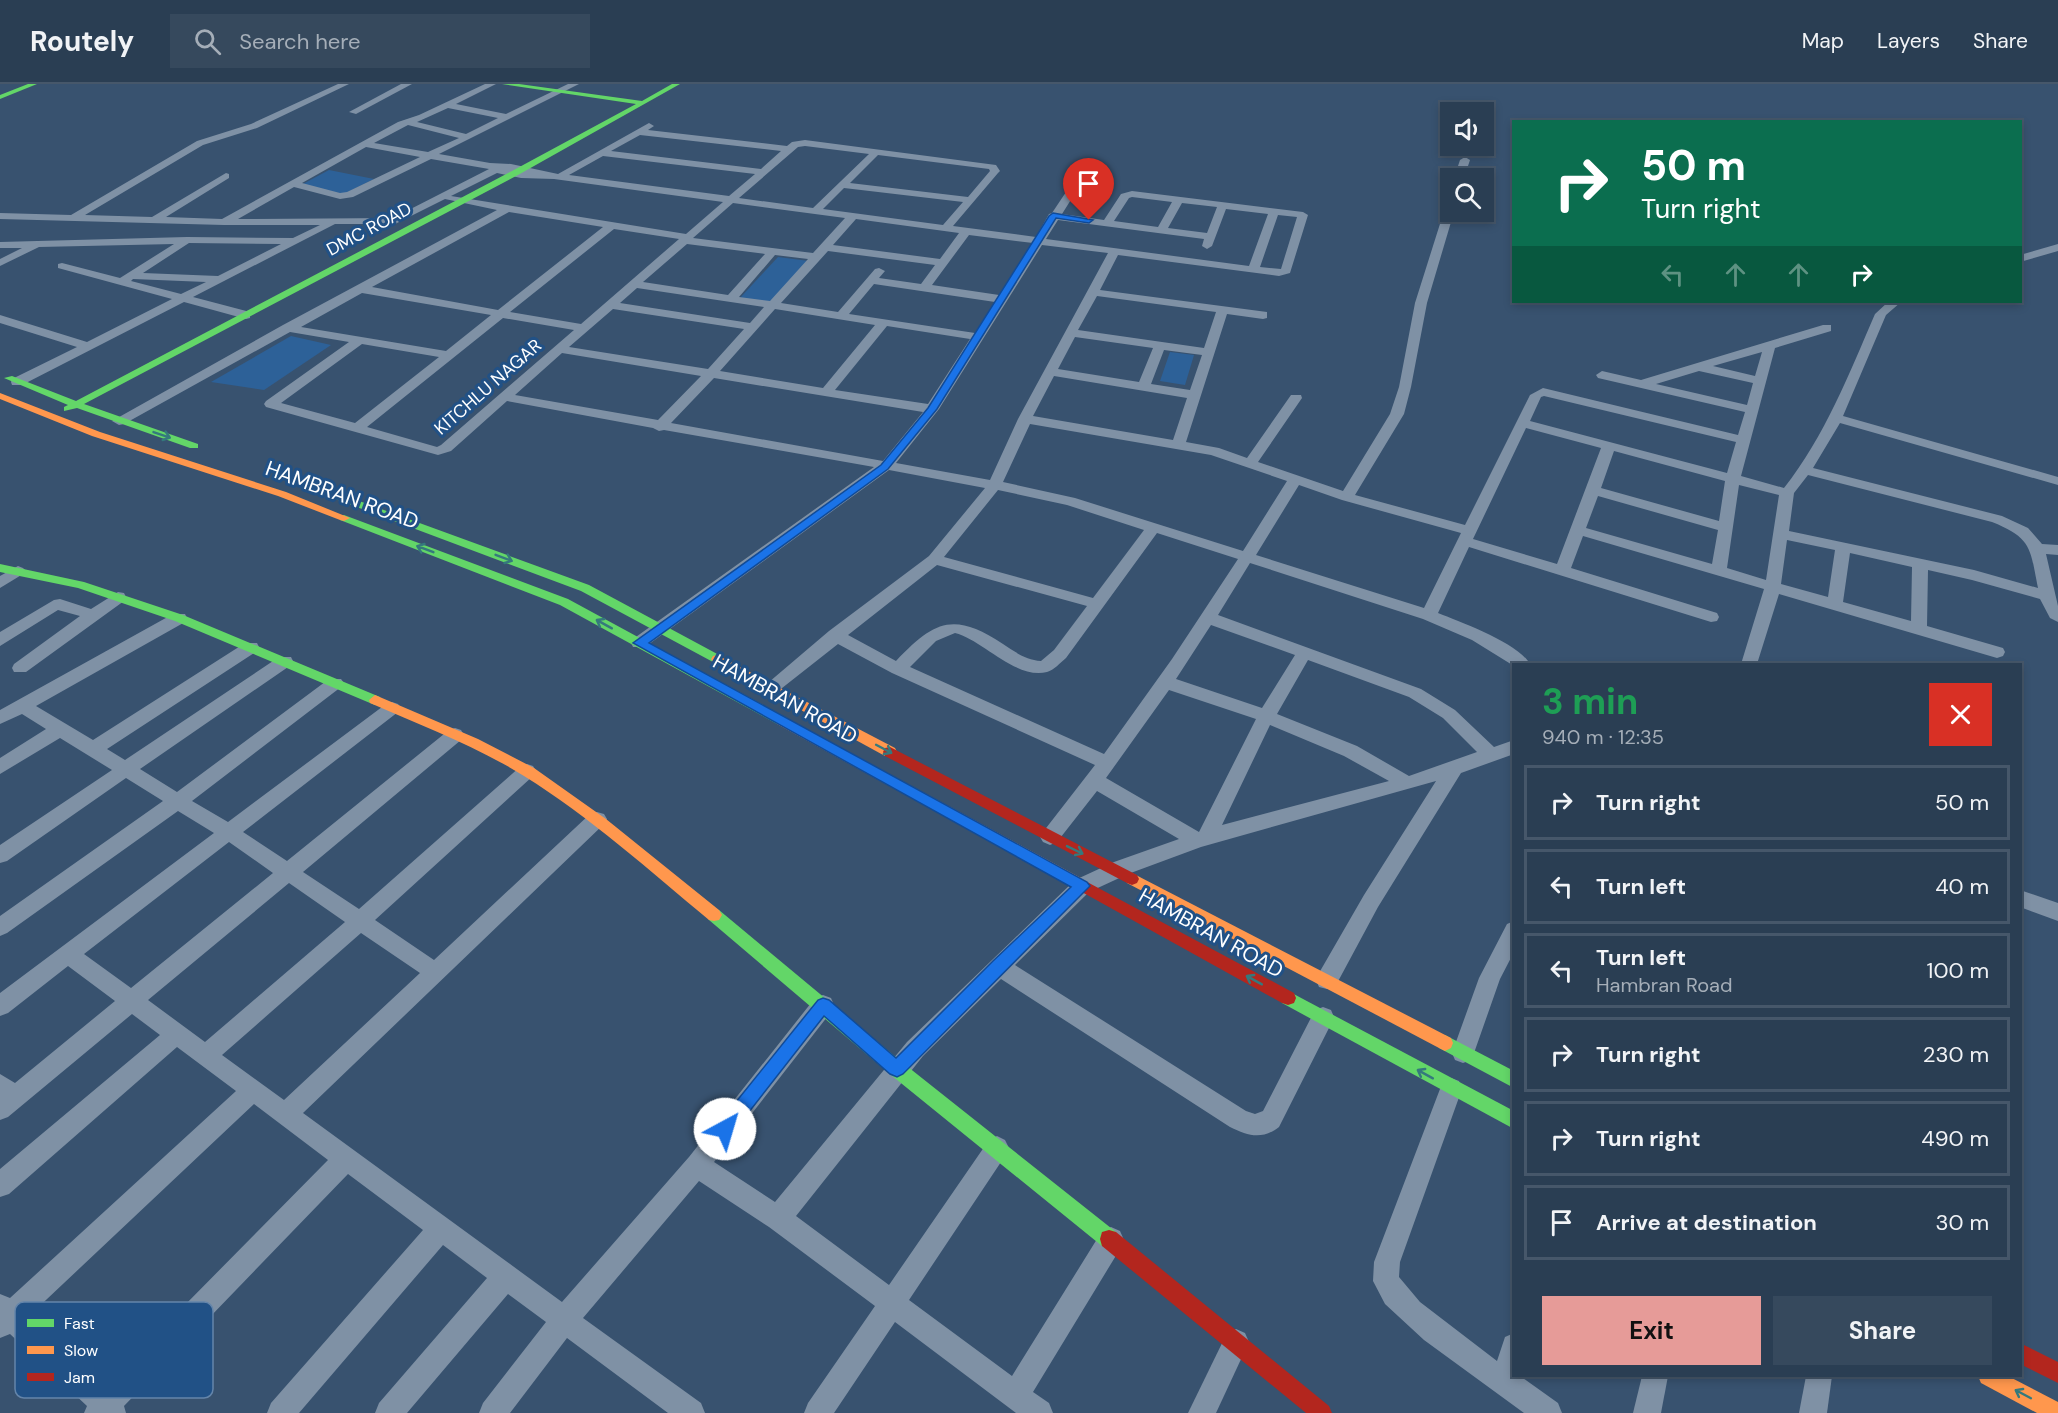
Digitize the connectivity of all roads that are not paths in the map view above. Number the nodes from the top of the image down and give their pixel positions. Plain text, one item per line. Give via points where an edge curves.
1 (34, 84) edge
2 (345, 84) edge
3 (408, 84) edge
4 (474, 84) edge
5 (492, 84) edge
6 (505, 84) edge
7 (661, 84) edge
8 (677, 84) edge
9 (568, 87) edge
10 (0, 97) edge
11 (638, 102) junction
12 (447, 105) junction
13 (353, 112) dead end
14 (507, 117) junction
15 (655, 122) dead end
16 (405, 123) junction
17 (639, 132) junction
18 (467, 137) junction
19 (364, 144) junction
20 (789, 149) junction
21 (876, 152) junction
22 (601, 153) junction
23 (431, 155) junction
24 (1465, 160) dead end
25 (1462, 168) edge
26 (506, 169) junction
27 (763, 172) junction
28 (226, 176) dead end
29 (557, 177) junction
30 (1079, 179) dead end
31 (293, 184) junction
32 (841, 185) junction
33 (1179, 199) junction
34 (456, 200) junction
35 (730, 200) junction
36 (971, 200) junction
37 (1223, 204) junction
38 (507, 209) junction
39 (1274, 211) junction
40 (814, 212) junction
41 (0, 216) edge
42 (853, 216) junction
43 (1053, 216) junction
44 (29, 217) junction
45 (73, 218) junction
46 (154, 220) junction
47 (209, 221) junction
48 (224, 222) junction
49 (334, 222) junction
50 (1446, 222) edge
51 (1107, 223) junction
52 (612, 225) junction
53 (947, 227) junction
54 (10, 229) dead end
55 (967, 230) junction
56 (1162, 230) junction
57 (1211, 237) junction
58 (686, 238) junction
59 (187, 240) junction
60 (1038, 240) junction
61 (296, 241) junction
62 (0, 244) edge
63 (38, 244) junction
64 (2058, 247) edge
65 (773, 251) junction
66 (1115, 251) junction
67 (821, 252) junction
68 (892, 256) junction
69 (2022, 259) edge
70 (1202, 262) junction
71 (0, 263) edge
72 (943, 263) junction
73 (62, 266) dead end
74 (1253, 270) junction
75 (133, 276) junction
76 (220, 279) junction
77 (872, 280) junction
78 (121, 282) junction
79 (634, 284) junction
80 (924, 288) junction
81 (361, 289) junction
82 (1093, 292) junction
83 (181, 298) junction
84 (731, 298) junction
85 (1001, 299) junction
86 (1894, 303) edge
87 (772, 304) junction
88 (610, 305) junction
89 (1223, 309) junction
90 (240, 314) junction
91 (501, 314) junction
92 (842, 315) junction
93 (1263, 315) dead end
94 (0, 319) edge
95 (884, 322) junction
96 (752, 327) junction
97 (287, 328) junction
98 (584, 328) junction
99 (1827, 328) dead end
100 (1071, 333) junction
101 (979, 337) junction
102 (360, 340) junction
103 (1160, 345) junction
104 (1770, 345) junction
105 (87, 346) junction
106 (559, 349) junction
107 (1209, 352) junction
108 (449, 355) junction
109 (1699, 367) junction
110 (712, 372) junction
111 (1050, 372) junction
112 (1602, 375) dead end
113 (7, 380) edge
114 (1760, 381) junction
115 (1642, 384) junction
116 (1144, 387) junction
117 (827, 391) junction
118 (1195, 395) junction
119 (0, 396) edge
120 (505, 397) junction
121 (1296, 398) dead end
122 (71, 402) junction
123 (932, 409) junction
124 (1752, 410) junction
125 (47, 415) junction
126 (1836, 418) junction
127 (1025, 419) junction
128 (119, 421) junction
129 (1522, 423) junction
130 (659, 427) junction
131 (357, 428) junction
132 (1744, 440) junction
133 (1178, 445) junction
134 (1609, 445) junction
135 (207, 450) dead end
136 (1250, 463) junction
137 (884, 467) junction
138 (1805, 470) junction
139 (1733, 478) junction
140 (294, 480) dead end
141 (1295, 480) junction
142 (2058, 481) edge
143 (995, 485) junction
144 (1593, 490) junction
145 (1787, 493) junction
146 (1347, 497) junction
147 (1154, 527) junction
148 (1726, 528) junction
149 (1578, 530) junction
150 (1780, 534) junction
151 (1467, 536) junction
152 (1843, 548) junction
153 (2037, 548) junction
154 (2058, 550) edge
155 (1248, 557) junction
156 (934, 559) junction
157 (1920, 564) junction
158 (0, 568) edge
159 (18, 571) junction
160 (1562, 571) junction
161 (1719, 571) junction
162 (0, 583) edge
163 (1773, 587) junction
164 (2047, 596) junction
165 (118, 597) junction
166 (1096, 604) junction
167 (1835, 605) junction
168 (93, 615) junction
169 (1429, 615) junction
170 (1712, 617) dead end
171 (2058, 617) edge
172 (179, 618) junction
173 (1209, 618) junction
174 (661, 628) junction
175 (1919, 630) junction
176 (835, 635) junction
177 (0, 640) edge
178 (639, 643) junction
179 (251, 647) junction
180 (1305, 652) junction
181 (1996, 652) dead end
182 (285, 661) junction
183 (1520, 663) edge
184 (1749, 663) edge
185 (20, 669) dead end
186 (898, 669) junction
187 (1165, 682) junction
188 (335, 683) junction
189 (771, 688) junction
190 (22, 706) junction
191 (392, 708) junction
192 (0, 718) edge
193 (1265, 718) junction
194 (60, 729) junction
195 (455, 735) junction
196 (1512, 748) edge
197 (93, 749) junction
198 (1490, 754) junction
199 (1108, 763) junction
200 (0, 766) edge
201 (1455, 767) junction
202 (127, 770) junction
203 (527, 771) junction
204 (1095, 781) junction
205 (1407, 784) junction
206 (178, 801) junction
207 (597, 819) junction
208 (230, 833) junction
209 (1050, 837) junction
210 (1202, 838) junction
211 (0, 855) edge
212 (1115, 869) junction
213 (287, 873) junction
214 (1082, 886) junction
215 (2022, 899) edge
216 (2058, 912) edge
217 (360, 921) junction
218 (0, 927) edge
219 (1512, 934) edge
220 (68, 954) junction
221 (998, 966) junction
222 (437, 973) junction
223 (1327, 980) junction
224 (132, 1001) junction
225 (823, 1005) junction
226 (0, 1006) edge
227 (1323, 1017) junction
228 (177, 1034) junction
229 (1463, 1053) junction
230 (206, 1055) junction
231 (897, 1069) junction
232 (1512, 1079) edge
233 (1451, 1089) junction
234 (253, 1090) junction
235 (5, 1097) edge
236 (285, 1114) junction
237 (1512, 1120) edge
238 (998, 1148) junction
239 (346, 1159) junction
240 (697, 1165) junction
241 (0, 1185) edge
242 (778, 1218) junction
243 (441, 1228) junction
244 (1111, 1240) junction
245 (506, 1276) junction
246 (18, 1302) edge
247 (209, 1302) edge
248 (15, 1305) edge
249 (893, 1305) junction
250 (3, 1316) edge
251 (565, 1319) junction
252 (15, 1327) edge
253 (1236, 1342) junction
254 (1512, 1353) edge
255 (2022, 1354) edge
256 (2058, 1372) edge
257 (1655, 1377) edge
258 (1819, 1377) edge
259 (1990, 1377) edge
260 (1504, 1383) junction
261 (1015, 1396) junction
262 (93, 1398) edge
263 (117, 1398) edge
264 (106, 1410) edge
265 (281, 1413) edge
266 (389, 1413) edge
267 (493, 1413) edge
268 (691, 1413) edge
269 (818, 1413) edge
270 (1039, 1413) edge
271 (1202, 1413) edge
272 (1322, 1413) edge
273 (1548, 1413) edge
274 (1647, 1413) edge
275 (1813, 1413) edge
276 (2058, 1413) edge

1 - 10 main road
2 - 45 street via 254,126 200,143
3 - 13 street
4 - 16 street via 407,118
5 - 12 street
6 - 9 main road
7 - 11 main road
8 - 11 main road, DMC ROAD
9 - 11 main road
9 - 14 street
11 - 26 main road, DMC ROAD
12 - 14 street
12 - 16 street
14 - 18 street
15 - 17 street
16 - 18 street
16 - 19 street
17 - 20 street
17 - 22 street
18 - 23 street
19 - 23 street
19 - 31 street
20 - 21 street via 805,143
20 - 27 street, KITCHLU NAGAR
21 - 32 street
21 - 36 street via 995,168
22 - 27 street
22 - 29 street
23 - 26 street
23 - 31 street via 349,195
24 - 25 street
26 - 29 street
26 - 34 main road, DMC ROAD
26 - 49 street via 400,220
27 - 35 street, KITCHLU NAGAR
28 - 46 street
29 - 35 street
30 - 43 street
31 - 48 street
32 - 36 street
32 - 40 street
33 - 37 street
33 - 51 street via 1126,195
33 - 56 street
34 - 38 street
34 - 90 main road, DMC ROAD
35 - 40 street
35 - 58 street, KITCHLU NAGAR
36 - 53 street
37 - 39 street
37 - 57 street
38 - 52 street
38 - 81 street
39 - 74 street
39 - 74 street via 1303,215 1286,271
40 - 42 street
41 - 44 street
42 - 53 street
42 - 67 street
43 - 51 street
43 - 60 street
44 - 45 street
44 - 54 street
45 - 46 street
46 - 47 street
47 - 48 street
47 - 59 street
48 - 49 street
49 - 61 street
50 - 146 street via 1421,303 1397,414
51 - 56 street
52 - 58 street
52 - 91 street
53 - 55 street
55 - 60 street
55 - 72 street
56 - 57 street
57 - 70 street
58 - 65 street
58 - 79 street, KITCHLU NAGAR
59 - 61 street
59 - 63 street
59 - 75 street
60 - 66 street
60 - 85 street
61 - 76 street
62 - 63 street
63 - 71 street
64 - 69 street
65 - 67 street
65 - 84 street
66 - 70 street
66 - 82 street
67 - 68 street
67 - 87 street
68 - 72 street
68 - 77 street
70 - 74 street
72 - 80 street
73 - 78 street
75 - 76 street
75 - 78 street
76 - 83 street
77 - 80 street
77 - 92 street
78 - 83 street
79 - 84 street
79 - 88 street, KITCHLU NAGAR
80 - 85 street
81 - 91 street
81 - 97 street
82 - 89 street
82 - 100 street
83 - 90 street
83 - 105 street
84 - 87 street
85 - 101 street
86 - 126 street via 1881,314
87 - 92 street
87 - 96 street
88 - 96 street
88 - 98 street, KITCHLU NAGAR
89 - 93 street
89 - 107 street
90 - 122 main road, DMC ROAD
91 - 98 street
91 - 108 street
92 - 95 street
94 - 105 street
95 - 101 street
95 - 117 street
96 - 110 street
97 - 102 street
97 - 128 street
98 - 106 street, KITCHLU NAGAR
99 - 104 street
100 - 103 street
100 - 111 street
101 - 123 street
102 - 108 street
102 - 131 street, KITCHLU NAGAR via 271,404
103 - 107 street
103 - 116 street
104 - 109 street
104 - 114 street
105 - 113 street
106 - 110 street
106 - 120 street, KITCHLU NAGAR
107 - 118 street
108 - 131 street
109 - 114 street
109 - 115 street
110 - 117 street
110 - 130 street
111 - 116 street
111 - 127 street
112 - 115 street
113 - 122 main road
114 - 124 street
115 - 124 street
116 - 118 street
117 - 123 street
118 - 133 street
119 - 125 main road, HAMBRAN ROAD
120 - 130 street
120 - 131 street, KITCHLU NAGAR via 438,451
121 - 136 street
122 - 125 main road, DMC ROAD
122 - 128 main road
123 - 137 street
124 - 132 street
178 -> 125 main road, HAMBRAN ROAD via 564,602 282,494
126 - 138 street
126 - 142 street
127 - 133 street
127 - 143 street
128 -> 135 main road
129 - 132 street via 1536,395 1543,392
129 - 134 street
129 - 151 street
130 - 137 street
132 - 139 street
133 - 136 street
134 - 139 street
134 - 144 street
136 - 141 street
137 - 143 street
137 - 174 street
138 - 145 street
138 - 153 street via 2013,524 2032,537
139 - 145 street
139 - 148 street
140 -> 174 main road, HAMBRAN ROAD via 585,588
141 - 146 street
141 - 155 street
143 - 147 street via 1070,501
143 - 156 street
144 - 148 street
144 - 149 street
145 - 150 street
146 - 151 street
147 - 155 street
147 - 166 street
148 - 161 street
149 - 160 street
149 - 161 street
150 - 152 street
150 - 163 street
151 - 160 street
151 - 169 street
152 - 157 street
152 - 167 street
153 - 154 street
153 - 164 street
155 - 169 street
155 - 173 street
156 - 166 street
156 - 176 street
157 - 164 street
157 - 175 street
158 - 159 main road
159 - 162 street
159 - 165 main road
160 - 170 street
161 - 163 street
163 - 167 street
163 - 184 street
164 - 171 street
165 - 168 street
165 - 172 main road
166 - 186 street via 1060,654 1044,667 1027,666 975,636 952,628 937,633
167 - 175 street
168 - 177 street via 54,605
168 - 185 street
169 - 183 street via 1505,650
172 - 179 main road
172 - 190 street
173 - 180 street
173 - 187 street
174 - 178 street
174 - 189 main road, HAMBRAN ROAD
175 - 181 street
176 - 186 street
176 - 189 street
178 - 214 main road, HAMBRAN ROAD
179 - 182 main road
179 - 197 street
180 - 193 street
180 - 198 street via 1415,693 1449,714
182 - 188 main road
182 - 202 street
186 - 199 street
187 - 193 street
187 - 199 street
188 - 191 main road
188 - 206 street
189 -> 209 main road, HAMBRAN ROAD
190 - 192 street
190 - 194 street
191 - 195 main road
191 - 208 street
193 - 205 street via 1363,756
193 - 210 street
194 - 197 street
194 - 200 street
195 - 203 main road
195 - 213 street
196 - 198 street
197 - 202 street
198 - 201 street
199 - 204 street
201 - 205 street
201 - 223 street
202 - 206 street
202 - 211 street
203 - 207 main road
203 - 217 street
204 - 209 street
204 - 210 street
205 - 210 street
206 - 208 street
206 - 218 street
207 - 222 street
207 - 225 main road
208 - 213 street
208 - 220 street
209 -> 212 main road, HAMBRAN ROAD
210 - 212 street
212 - 214 street
212 - 223 main road, HAMBRAN ROAD
213 - 217 street
213 - 224 street
214 - 221 street
227 -> 214 main road, HAMBRAN ROAD
215 - 216 street
217 - 222 street
217 - 230 street
219 - 229 street via 1490,978
220 - 224 street
220 - 226 street
221 - 227 street via 1238,1119 1256,1126 1271,1119
221 - 231 street
222 - 236 street
223 - 229 main road, HAMBRAN ROAD
224 - 228 street
224 - 235 street
225 - 231 main road
225 - 240 street
233 -> 227 main road, HAMBRAN ROAD
228 - 230 street
228 - 241 street
229 - 232 main road, HAMBRAN ROAD
230 - 234 street
231 - 238 main road
231 - 242 street
233 - 237 main road, HAMBRAN ROAD
233 - 260 street via 1387,1262 1386,1281 1416,1317
234 - 236 street
234 - 246 street
236 - 239 street
238 - 244 main road
238 - 249 street
239 - 243 street
239 - 247 street
240 - 242 street
240 - 251 street
242 - 249 street
243 - 245 street
243 - 265 street
244 - 253 main road
244 - 261 street
245 - 251 street
245 - 266 street
248 - 250 street
249 - 261 street
249 - 269 street
250 - 252 street
251 - 267 street
251 - 268 street
253 - 271 street
253 - 272 main road
254 - 260 street
255 - 256 main road
257 - 274 street
258 - 275 street
276 -> 259 main road
260 - 273 street
261 - 270 street
262 - 264 street
263 - 264 street

